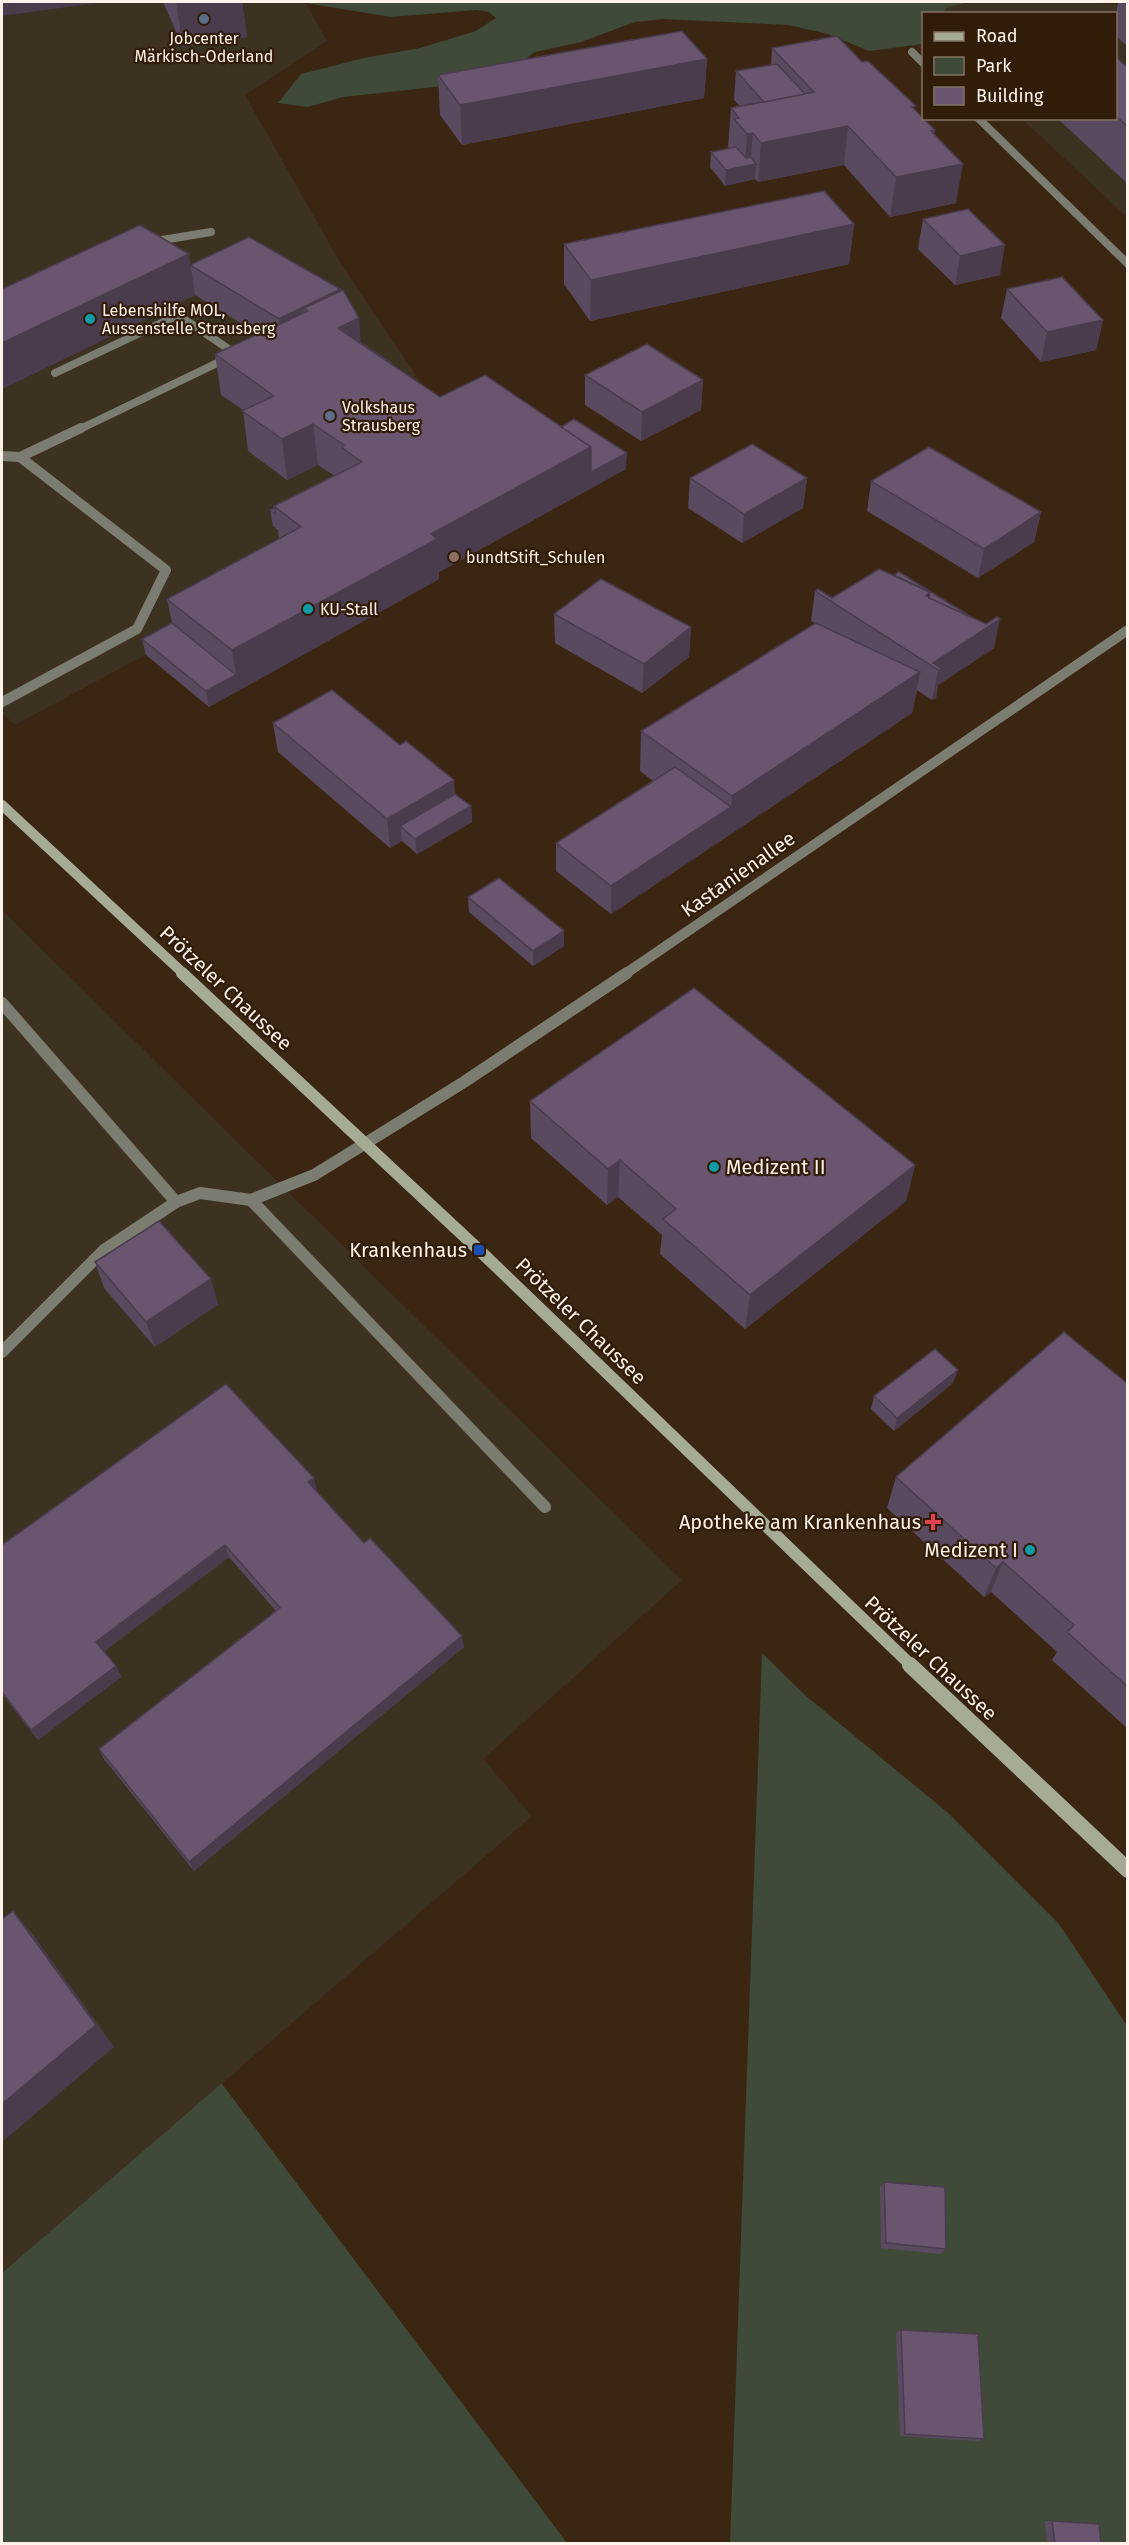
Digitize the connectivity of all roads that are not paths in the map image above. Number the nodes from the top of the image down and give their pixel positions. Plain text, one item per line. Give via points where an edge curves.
1 (912, 52) dead end
2 (922, 62) edge
3 (980, 120) edge
4 (211, 232) dead end
5 (139, 244) edge
6 (1128, 264) edge
7 (55, 373) dead end
8 (2, 456) edge
9 (21, 457) junction
10 (1128, 630) edge
11 (2, 702) edge
12 (2, 805) edge
13 (2, 1003) edge
14 (366, 1143) junction
15 (251, 1200) junction
16 (176, 1202) junction
17 (2, 1352) edge
18 (545, 1507) dead end
19 (1128, 1870) edge

1 - 2 street
3 - 6 street
4 - 5 street
7 - 9 street via 177,315 236,354
8 - 9 street
9 - 11 street via 166,570 137,629
10 - 14 street, Kastanienallee via 649,958 419,1112
12 - 14 main road, Prötzeler Chaussee
13 - 16 street
14 - 15 street, Kastanienallee via 314,1175
14 - 19 main road, Prötzeler Chaussee
15 - 16 street via 200,1193
15 - 18 street
16 - 17 street via 104,1250

